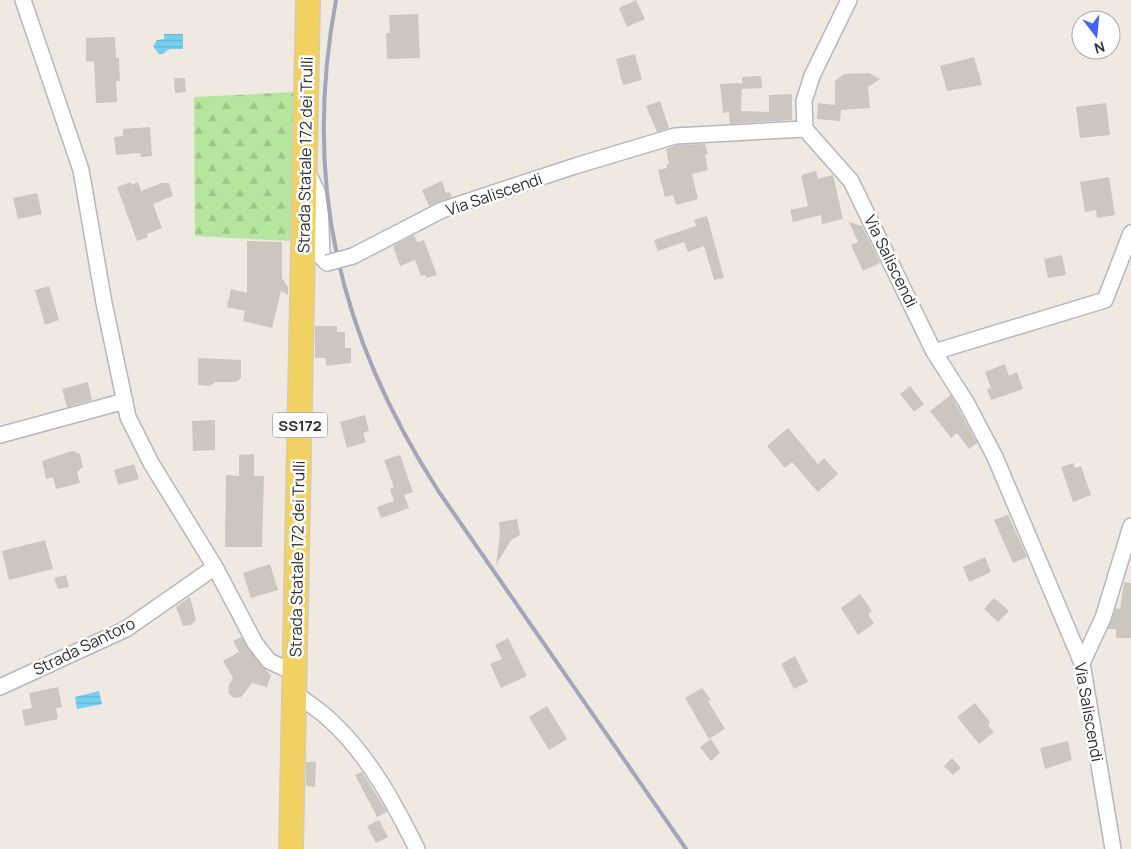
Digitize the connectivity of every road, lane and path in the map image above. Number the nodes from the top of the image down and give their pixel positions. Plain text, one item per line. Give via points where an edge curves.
1 (23, 0) edge
2 (308, 0) edge
3 (849, 0) edge
4 (805, 129) junction
5 (305, 167) junction
6 (1131, 233) edge
7 (934, 352) junction
8 (125, 401) junction
9 (0, 435) edge
10 (1131, 526) edge
11 (215, 566) junction
12 (1082, 663) junction
13 (294, 683) junction
14 (0, 687) edge
15 (291, 849) edge
16 (417, 849) edge
17 (1113, 849) edge

1 - 8 street via 82,170 104,304
2 - 5 main road, Strada Statale 172 dei Trulli / SS172
3 - 4 street via 812,76 804,101
4 - 5 street, Via Saliscendi, bridge via 675,136 442,210 353,256 327,263 322,258 320,198
4 - 7 street, Via Saliscendi via 851,181
5 - 13 main road, Strada Statale 172 dei Trulli / SS172
6 - 7 street via 1105,300
7 - 12 street, Via Saliscendi via 996,457
8 - 9 street
8 - 11 street via 128,416 151,463
10 - 12 street via 1103,618
11 - 13 street via 255,643 269,662
11 - 14 street, Strada Santoro via 126,629
12 - 17 street, Via Saliscendi
13 - 15 main road, Strada Statale 172 dei Trulli / SS172
13 - 16 street via 373,770

